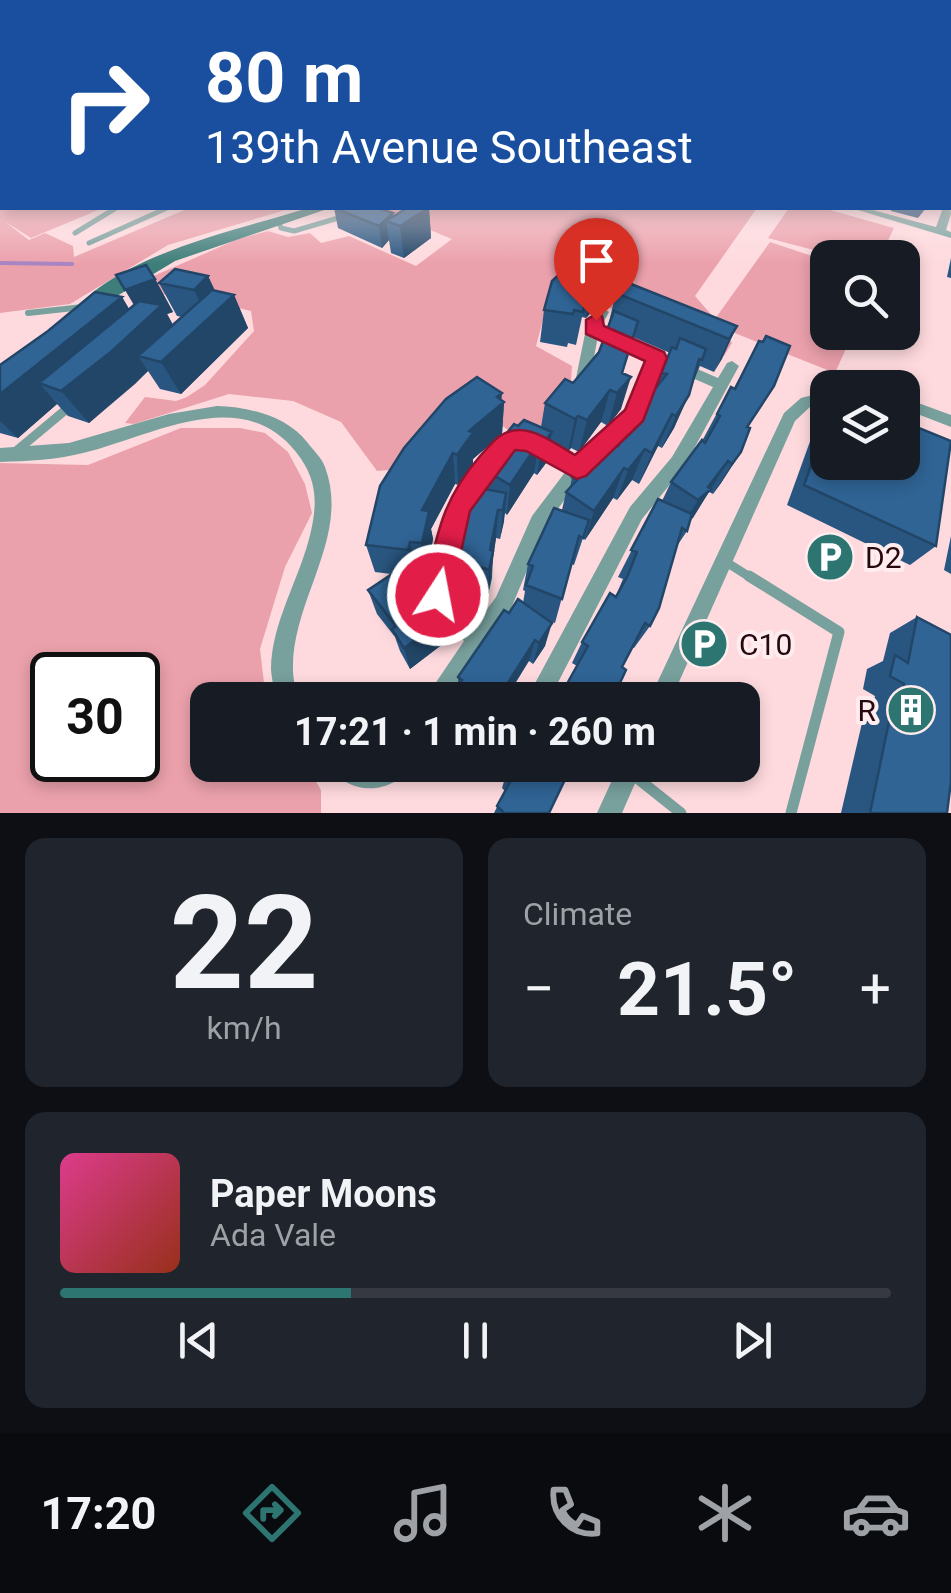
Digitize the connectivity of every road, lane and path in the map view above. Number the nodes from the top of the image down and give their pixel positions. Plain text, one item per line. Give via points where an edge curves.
1 (113, 210) edge
2 (162, 210) edge
3 (315, 210) edge
4 (870, 210) edge
5 (356, 213) edge
6 (278, 220) junction
7 (75, 232) dead end
8 (945, 233) edge
9 (89, 243) dead end
10 (90, 306) junction
11 (603, 312) dead end
12 (28, 314) dead end
13 (593, 329) junction
14 (62, 330) edge
15 (656, 358) junction
16 (732, 366) dead end
17 (583, 378) edge
18 (721, 385) junction
19 (76, 400) edge
20 (810, 401) edge
21 (920, 409) edge
22 (951, 421) edge
23 (6, 455) edge
24 (577, 469) junction
25 (723, 560) junction
26 (476, 638) junction
27 (282, 682) edge
28 (448, 682) edge
29 (546, 682) edge
30 (668, 682) edge
31 (623, 782) edge
32 (646, 782) edge
33 (609, 813) edge
34 (680, 813) edge
35 (791, 813) edge

1 - 7 lane
2 - 9 lane
3 - 6 street
4 - 8 street
5 - 6 lane via 294,231
6 - 10 street via 184,250
10 - 12 lane
10 - 14 street
11 - 13 street
13 - 15 street
13 - 17 street
15 - 18 street
15 - 24 street via 635,414
16 - 18 street
18 - 29 street via 678,462 636,513
19 - 23 lane
20 - 25 street via 789,418
21 - 22 street
23 - 27 street via 73,450 219,412 261,418 301,444 318,469 324,502 282,657
24 - 26 street via 538,522 503,604
24 - 26 street via 518,440 506,443 473,482 457,509 438,595
25 - 30 street
25 - 35 lane via 839,632
26 - 28 street
31 - 33 street
32 - 34 lane

